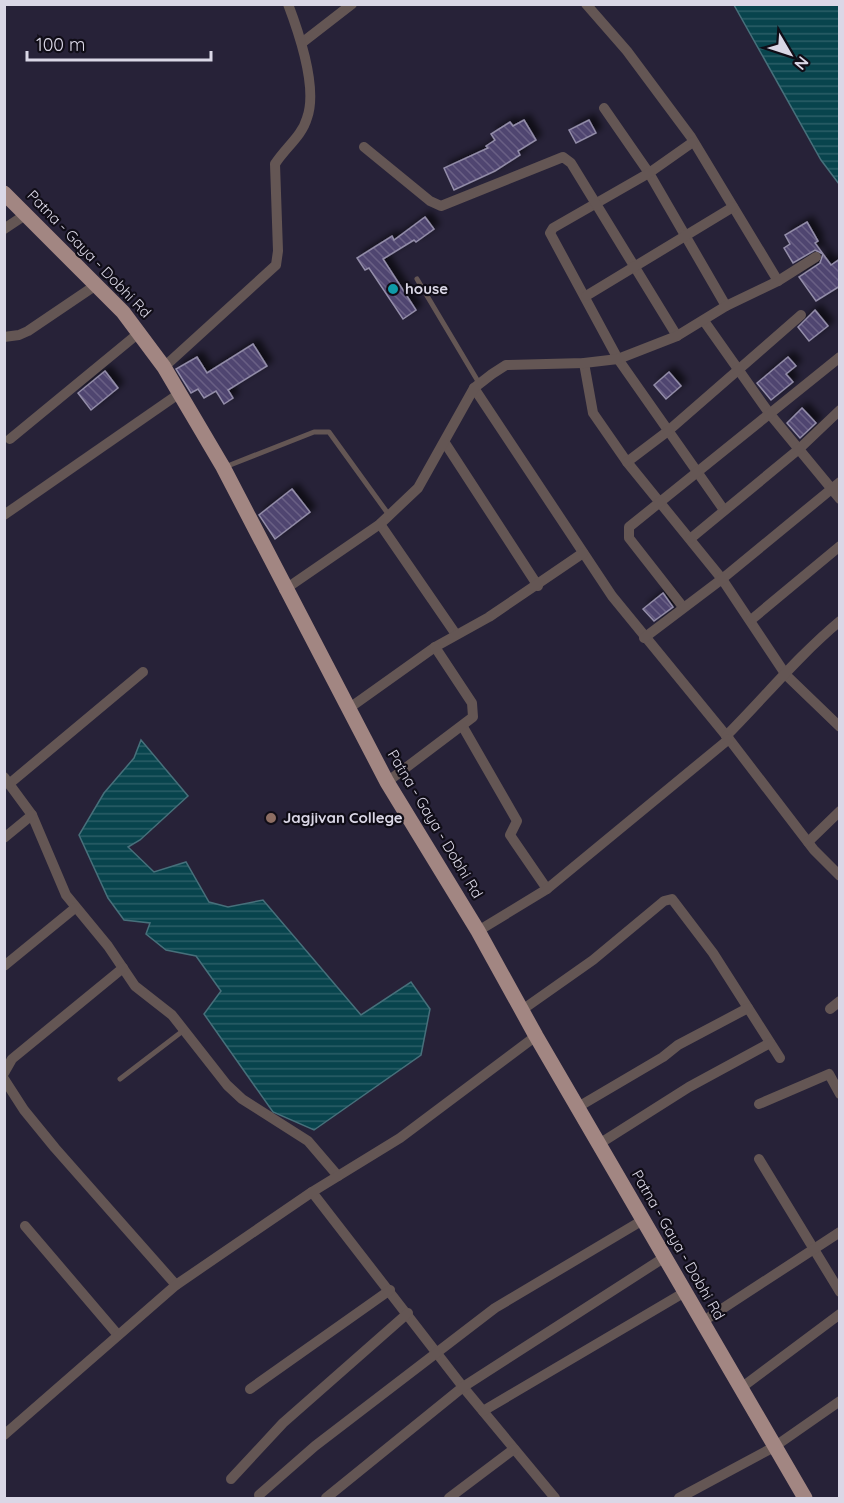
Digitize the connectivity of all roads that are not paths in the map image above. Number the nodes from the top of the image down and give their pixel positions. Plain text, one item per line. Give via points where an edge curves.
1 (288, 4) edge
2 (352, 4) edge
3 (586, 4) edge
4 (303, 42) junction
5 (604, 108) dead end
6 (693, 142) junction
7 (364, 147) dead end
8 (648, 173) junction
9 (4, 193) edge
10 (595, 204) junction
11 (733, 207) junction
12 (25, 215) junction
13 (4, 229) edge
14 (685, 236) junction
15 (816, 258) dead end
16 (635, 267) junction
17 (417, 279) dead end
18 (778, 281) junction
19 (96, 285) junction
20 (586, 296) junction
21 (726, 306) junction
22 (801, 315) dead end
23 (704, 321) junction
24 (140, 332) junction
25 (677, 336) junction
26 (4, 337) edge
27 (840, 357) edge
28 (618, 358) junction
29 (584, 363) junction
30 (164, 367) junction
31 (738, 370) junction
32 (476, 386) junction
33 (180, 393) junction
34 (769, 413) junction
35 (837, 417) edge
36 (668, 431) junction
37 (10, 439) dead end
38 (445, 443) junction
39 (799, 448) junction
40 (627, 462) junction
41 (223, 467) junction
42 (698, 473) junction
43 (835, 485) edge
44 (840, 499) edge
45 (660, 503) junction
46 (723, 510) junction
47 (4, 515) edge
48 (389, 515) junction
49 (380, 524) junction
50 (690, 539) junction
51 (840, 546) edge
52 (583, 553) junction
53 (722, 579) junction
54 (538, 586) junction
55 (284, 590) junction
56 (683, 607) junction
57 (751, 620) junction
58 (840, 621) edge
59 (455, 633) junction
60 (644, 638) junction
61 (435, 647) junction
62 (143, 672) dead end
63 (786, 675) junction
64 (348, 709) junction
65 (840, 709) edge
66 (830, 718) junction
67 (463, 727) junction
68 (840, 727) edge
69 (728, 738) junction
70 (7, 780) edge
71 (387, 782) junction
72 (840, 811) edge
73 (32, 815) junction
74 (4, 838) edge
75 (808, 842) junction
76 (840, 876) edge
77 (547, 889) junction
78 (75, 908) junction
79 (478, 931) junction
80 (4, 966) edge
81 (123, 968) junction
82 (840, 1001) edge
83 (748, 1008) junction
84 (830, 1009) dead end
85 (522, 1010) junction
86 (185, 1029) junction
87 (536, 1036) junction
88 (770, 1043) junction
89 (780, 1058) dead end
90 (4, 1073) edge
91 (4, 1079) edge
92 (120, 1079) dead end
93 (840, 1095) edge
94 (759, 1104) dead end
95 (578, 1107) junction
96 (599, 1144) junction
97 (759, 1159) dead end
98 (338, 1176) junction
99 (312, 1192) junction
100 (643, 1220) junction
101 (25, 1226) dead end
102 (840, 1232) edge
103 (813, 1250) junction
104 (665, 1257) junction
105 (176, 1285) junction
106 (390, 1290) junction
107 (685, 1292) junction
108 (840, 1292) edge
109 (408, 1313) junction
110 (840, 1314) edge
111 (702, 1322) junction
112 (118, 1335) junction
113 (437, 1353) junction
114 (463, 1387) junction
115 (741, 1388) junction
116 (250, 1389) dead end
117 (840, 1401) edge
118 (483, 1411) junction
119 (4, 1435) edge
120 (774, 1447) junction
121 (514, 1449) junction
122 (231, 1479) dead end
123 (259, 1495) dead end
124 (326, 1498) edge
125 (449, 1498) edge
126 (555, 1498) edge
127 (679, 1498) edge
128 (805, 1498) edge

1 - 4 street
2 - 4 street
3 - 6 street via 627,51
4 - 30 street via 310,107 301,132 275,164 276,265
5 - 8 street
6 - 8 street
6 - 11 street
7 - 10 street via 441,206 563,157 571,163
8 - 10 street
8 - 14 street
9 - 12 main road, Patna - Gaya - Dobhi Rd
10 - 16 street
10 - 20 street via 550,233
11 - 14 street
11 - 18 street
12 - 13 street
12 - 19 main road, Patna - Gaya - Dobhi Rd
14 - 16 street
14 - 21 street
15 - 18 street
16 - 20 street
16 - 25 street
17 - 32 lane
18 - 21 street
19 - 24 main road, Patna - Gaya - Dobhi Rd
19 - 26 street via 28,331
20 - 28 street
21 - 23 street
22 - 31 street
23 - 25 street
23 - 31 street
24 - 30 main road, Patna - Gaya - Dobhi Rd
24 - 37 street
25 - 28 street
27 - 34 street
28 - 29 street
28 - 36 street
29 - 32 street via 506,365
29 - 40 street via 593,413
30 - 33 main road, Patna - Gaya - Dobhi Rd
31 - 34 street
31 - 36 street
32 - 38 street
32 - 52 street
33 - 41 main road, Patna - Gaya - Dobhi Rd
33 - 47 street
34 - 39 street
34 - 42 street
35 - 39 street
36 - 40 street
36 - 42 street
38 - 48 street via 418,488
38 - 54 street
39 - 43 street
39 - 46 street
40 - 45 street
41 - 48 lane via 314,432 329,432
41 - 55 main road, Patna - Gaya - Dobhi Rd
42 - 45 street
42 - 46 street
43 - 44 street
43 - 53 street
45 - 50 street
45 - 56 street via 627,531
46 - 50 street
48 - 49 street
49 - 55 street
49 - 59 street
50 - 53 street
51 - 57 street
52 - 54 street
52 - 60 street
53 - 56 street
53 - 57 street
54 - 59 street
55 - 64 main road, Patna - Gaya - Dobhi Rd
56 - 60 street
57 - 63 street
58 - 63 street via 806,649
59 - 61 street
60 - 69 street
61 - 64 street
61 - 67 street via 472,703 473,717
62 - 70 street
63 - 66 street
63 - 69 street
64 - 71 main road, Patna - Gaya - Dobhi Rd
65 - 66 street
66 - 68 street
67 - 71 street
67 - 77 street via 517,821 510,835
69 - 75 street
69 - 77 street
70 - 73 street
71 - 79 main road, Patna - Gaya - Dobhi Rd
72 - 75 street
73 - 74 street
73 - 78 street via 62,889
75 - 76 street
77 - 79 street
78 - 80 street
78 - 81 street
79 - 85 main road, Patna - Gaya - Dobhi Rd
81 - 86 street via 139,991 166,1009
81 - 90 street via 12,1059
82 - 84 street
83 - 85 street via 713,953 669,898 593,960
83 - 88 street
83 - 95 street via 678,1045 663,1058
85 - 87 main road, Patna - Gaya - Dobhi Rd
86 - 92 lane
86 - 98 street via 227,1085 308,1141
87 - 95 main road, Patna - Gaya - Dobhi Rd
87 - 98 street via 400,1138
88 - 89 street
88 - 96 street via 689,1087
91 - 105 street via 55,1148
93 - 94 street via 829,1074
95 - 96 main road, Patna - Gaya - Dobhi Rd
96 - 100 main road, Patna - Gaya - Dobhi Rd
97 - 103 street
98 - 99 street
99 - 105 street
99 - 106 street
100 - 104 main road, Patna - Gaya - Dobhi Rd
100 - 113 street via 495,1308
101 - 112 street
102 - 103 street
103 - 108 street
103 - 111 street
104 - 107 main road, Patna - Gaya - Dobhi Rd
104 - 114 street
105 - 112 street
106 - 109 street
106 - 116 street
107 - 111 main road, Patna - Gaya - Dobhi Rd
107 - 118 street
109 - 113 street
109 - 122 street via 283,1423
110 - 115 street
111 - 115 main road, Patna - Gaya - Dobhi Rd
112 - 119 street
113 - 114 street
113 - 123 street via 315,1446
114 - 118 street
114 - 124 street
115 - 120 main road, Patna - Gaya - Dobhi Rd
117 - 120 street
118 - 121 street
120 - 127 street
120 - 128 main road, Patna - Gaya - Dobhi Rd
121 - 125 street
121 - 126 street

